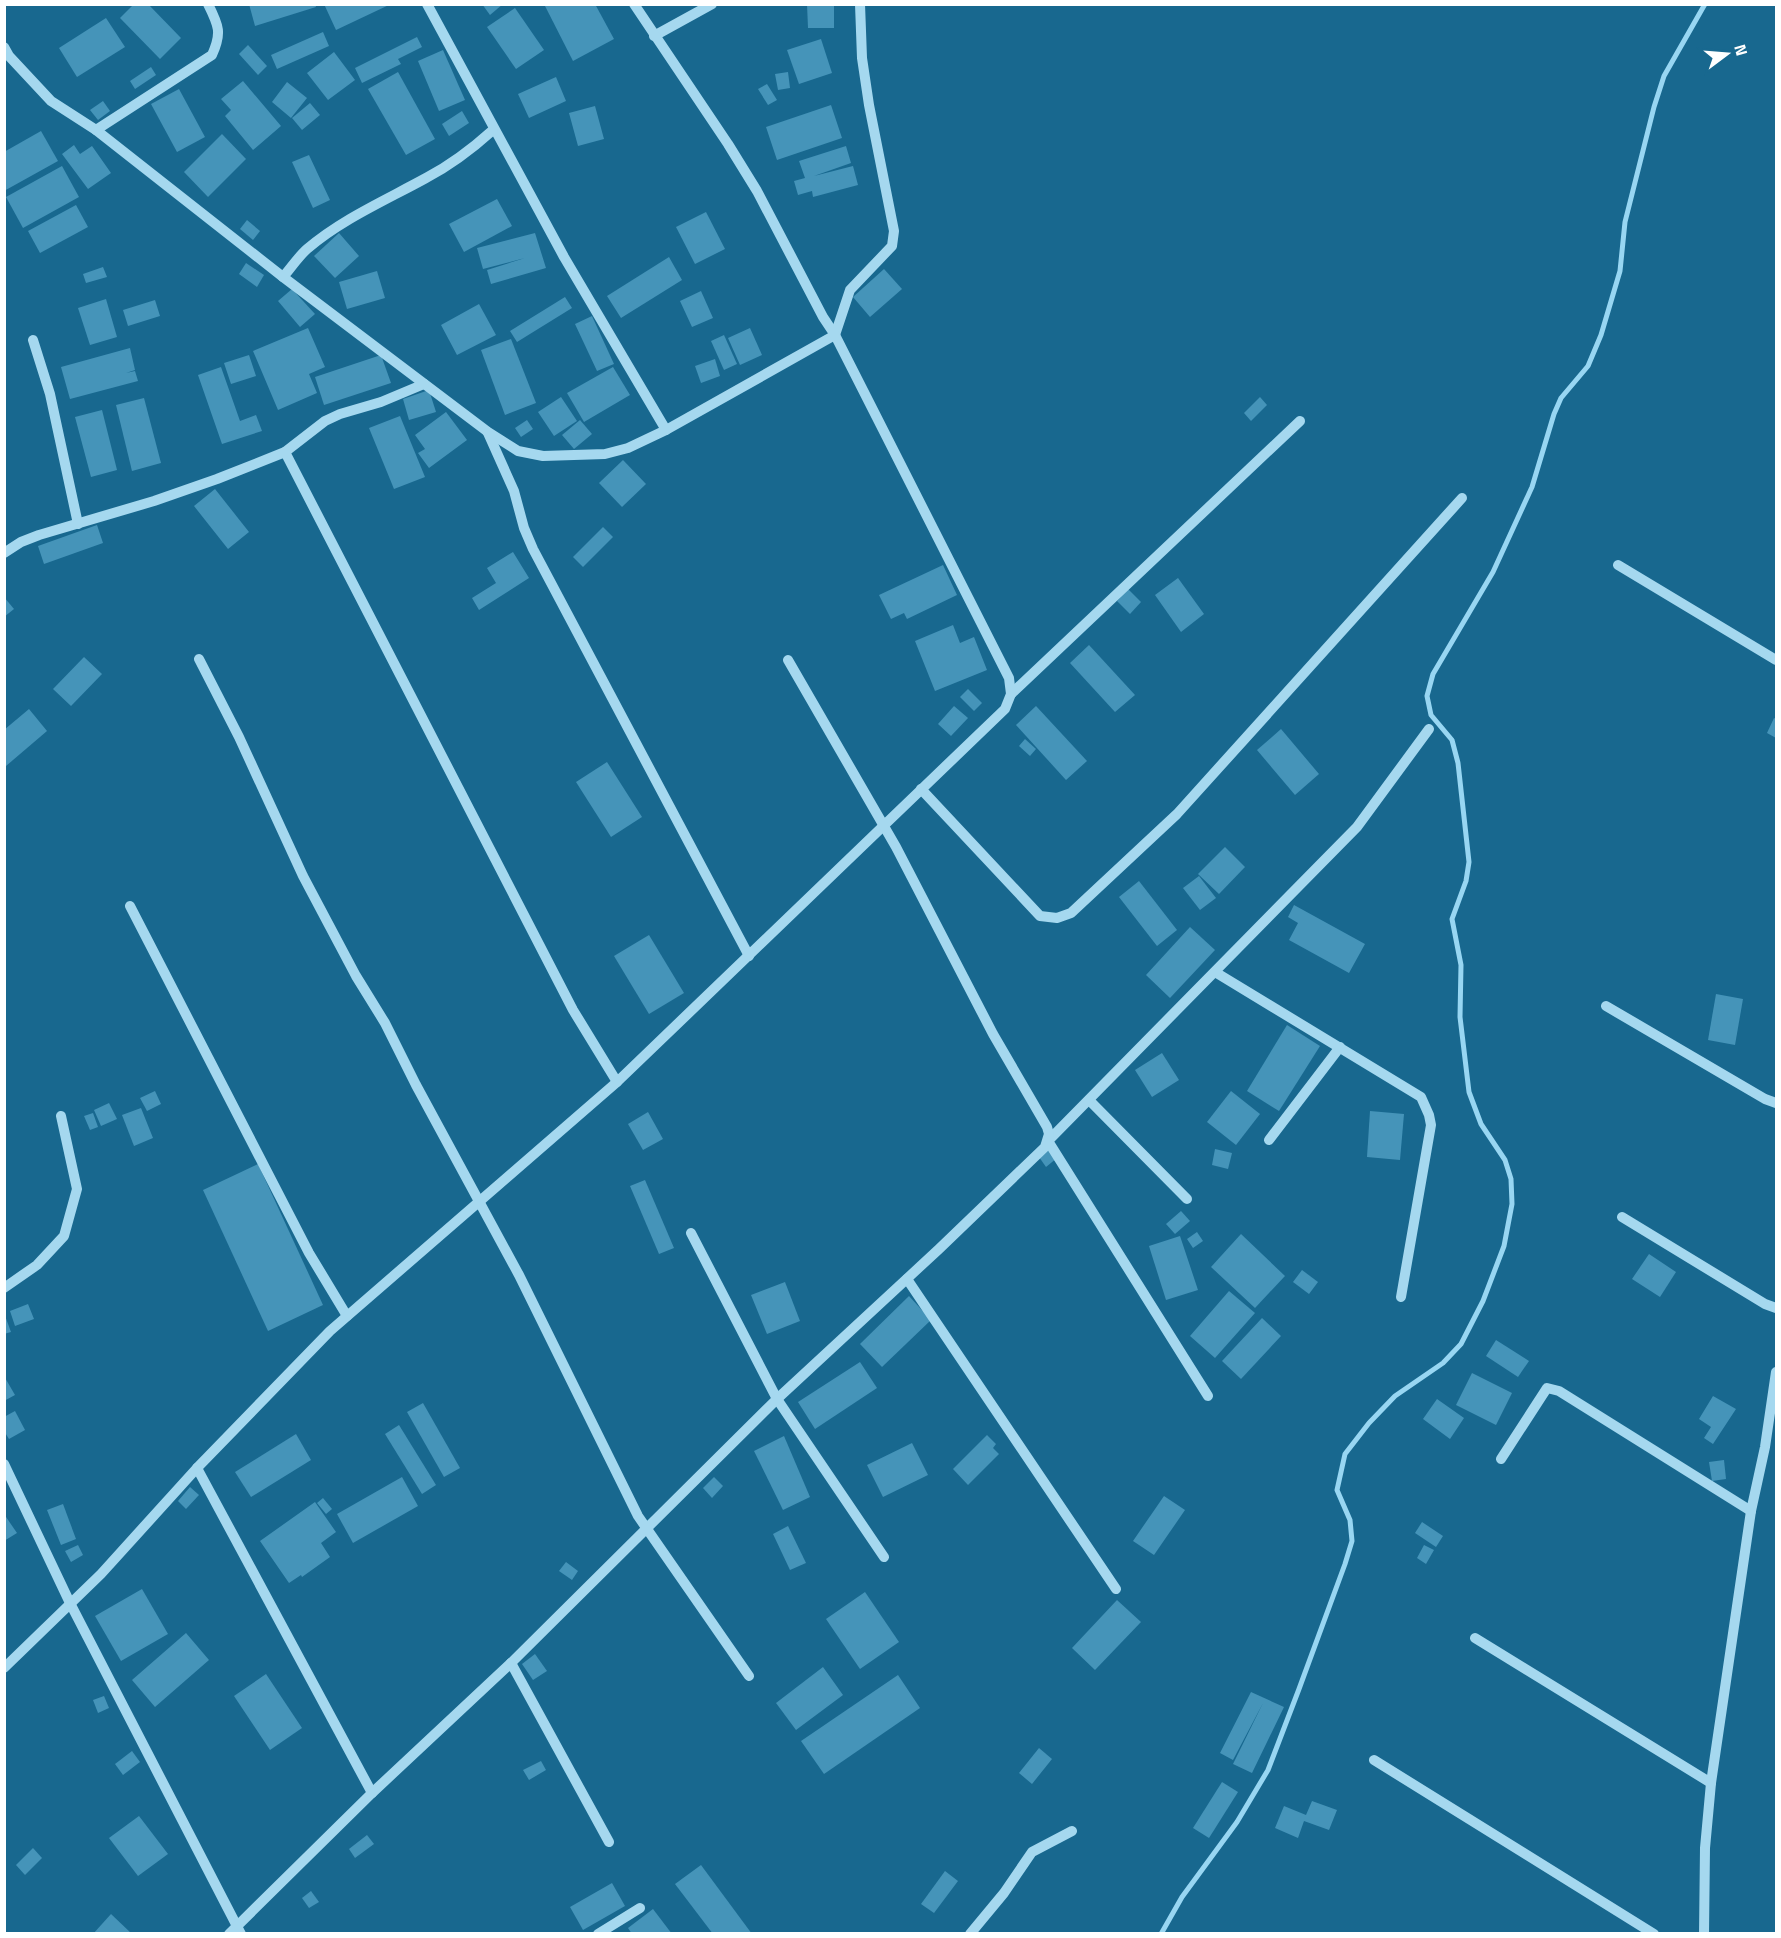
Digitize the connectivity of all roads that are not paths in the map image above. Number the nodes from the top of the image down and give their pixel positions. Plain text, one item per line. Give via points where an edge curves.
1 (208, 4) edge
2 (427, 4) edge
3 (634, 4) edge
4 (712, 4) edge
5 (860, 4) edge
6 (654, 36) junction
7 (4, 47) edge
8 (96, 130) junction
9 (494, 130) junction
10 (283, 277) junction
11 (835, 335) junction
12 (33, 340) dead end
13 (424, 384) junction
14 (1299, 421) dead end
15 (666, 430) junction
16 (488, 432) junction
17 (285, 452) junction
18 (1462, 498) dead end
19 (78, 524) junction
20 (4, 553) edge
21 (1618, 565) dead end
22 (199, 659) dead end
23 (788, 660) dead end
24 (1776, 660) edge
25 (1011, 694) junction
26 (1430, 729) dead end
27 (921, 789) junction
28 (882, 826) junction
29 (130, 906) dead end
30 (749, 956) junction
31 (1215, 972) junction
32 (1606, 1006) dead end
33 (1340, 1047) junction
34 (617, 1082) junction
35 (1089, 1100) junction
36 (1776, 1103) edge
37 (61, 1116) dead end
38 (1269, 1140) dead end
39 (1048, 1141) junction
40 (1187, 1199) dead end
41 (479, 1201) junction
42 (1622, 1217) dead end
43 (691, 1233) dead end
44 (907, 1279) junction
45 (4, 1288) edge
46 (1401, 1297) dead end
47 (1776, 1308) edge
48 (348, 1316) junction
49 (1776, 1372) edge
50 (1208, 1396) dead end
51 (777, 1400) junction
52 (1500, 1460) dead end
53 (4, 1464) edge
54 (197, 1468) junction
55 (1751, 1511) junction
56 (648, 1529) junction
57 (884, 1557) dead end
58 (1116, 1589) dead end
59 (70, 1603) junction
60 (1475, 1638) dead end
61 (511, 1663) junction
62 (4, 1668) edge
63 (749, 1676) dead end
64 (1374, 1760) dead end
65 (1711, 1783) junction
66 (372, 1793) junction
67 (1072, 1831) dead end
68 (609, 1842) dead end
69 (640, 1908) dead end
70 (235, 1931) edge
71 (598, 1934) edge
72 (970, 1934) edge
73 (1654, 1934) edge
74 (1704, 1934) edge

1 - 8 street via 219,38 212,55
2 - 9 street
3 - 6 street
4 - 6 street
5 - 11 street via 864,70 894,238 883,258 850,291
6 - 11 street via 757,191
7 - 8 street via 51,101
8 - 10 street
9 - 10 street via 428,177 330,232 306,250
9 - 15 street
10 - 13 street
11 - 15 street
11 - 25 street via 1010,678
12 - 19 street via 50,394
13 - 16 street
13 - 17 street via 339,414
14 - 25 street
15 - 16 street via 605,454 543,456 518,451
16 - 30 street via 514,491 533,549
17 - 19 street via 154,501
17 - 34 street via 573,1010
18 - 27 street via 1177,814 1071,913 1057,918 1040,916
19 - 20 street via 21,542
21 - 24 street
22 - 41 street via 303,876
23 - 28 street
25 - 27 street via 1005,709
26 - 31 street via 1357,827
27 - 28 street
28 - 30 street
28 - 39 street via 1047,1127
29 - 48 street via 309,1252
30 - 34 street
31 - 33 street
31 - 35 street
32 - 36 street
33 - 38 street
33 - 46 street via 1421,1097 1429,1115 1431,1125
34 - 41 street
35 - 39 street
35 - 40 street
37 - 45 street via 77,1189 64,1236 37,1265
39 - 44 street
39 - 50 street
41 - 48 street
41 - 56 street
42 - 47 street
43 - 51 street
44 - 51 street
44 - 58 street
48 - 54 street
49 - 55 street via 1766,1447
51 - 56 street
51 - 57 street
52 - 55 street via 1547,1388 1559,1391
53 - 59 street
54 - 59 street
54 - 66 street
55 - 65 street
56 - 61 street
56 - 63 street
59 - 62 street
59 - 70 street
60 - 65 street
61 - 66 street
61 - 68 street
64 - 73 street
65 - 74 street
66 - 70 street
67 - 72 street via 1032,1852
69 - 71 street

